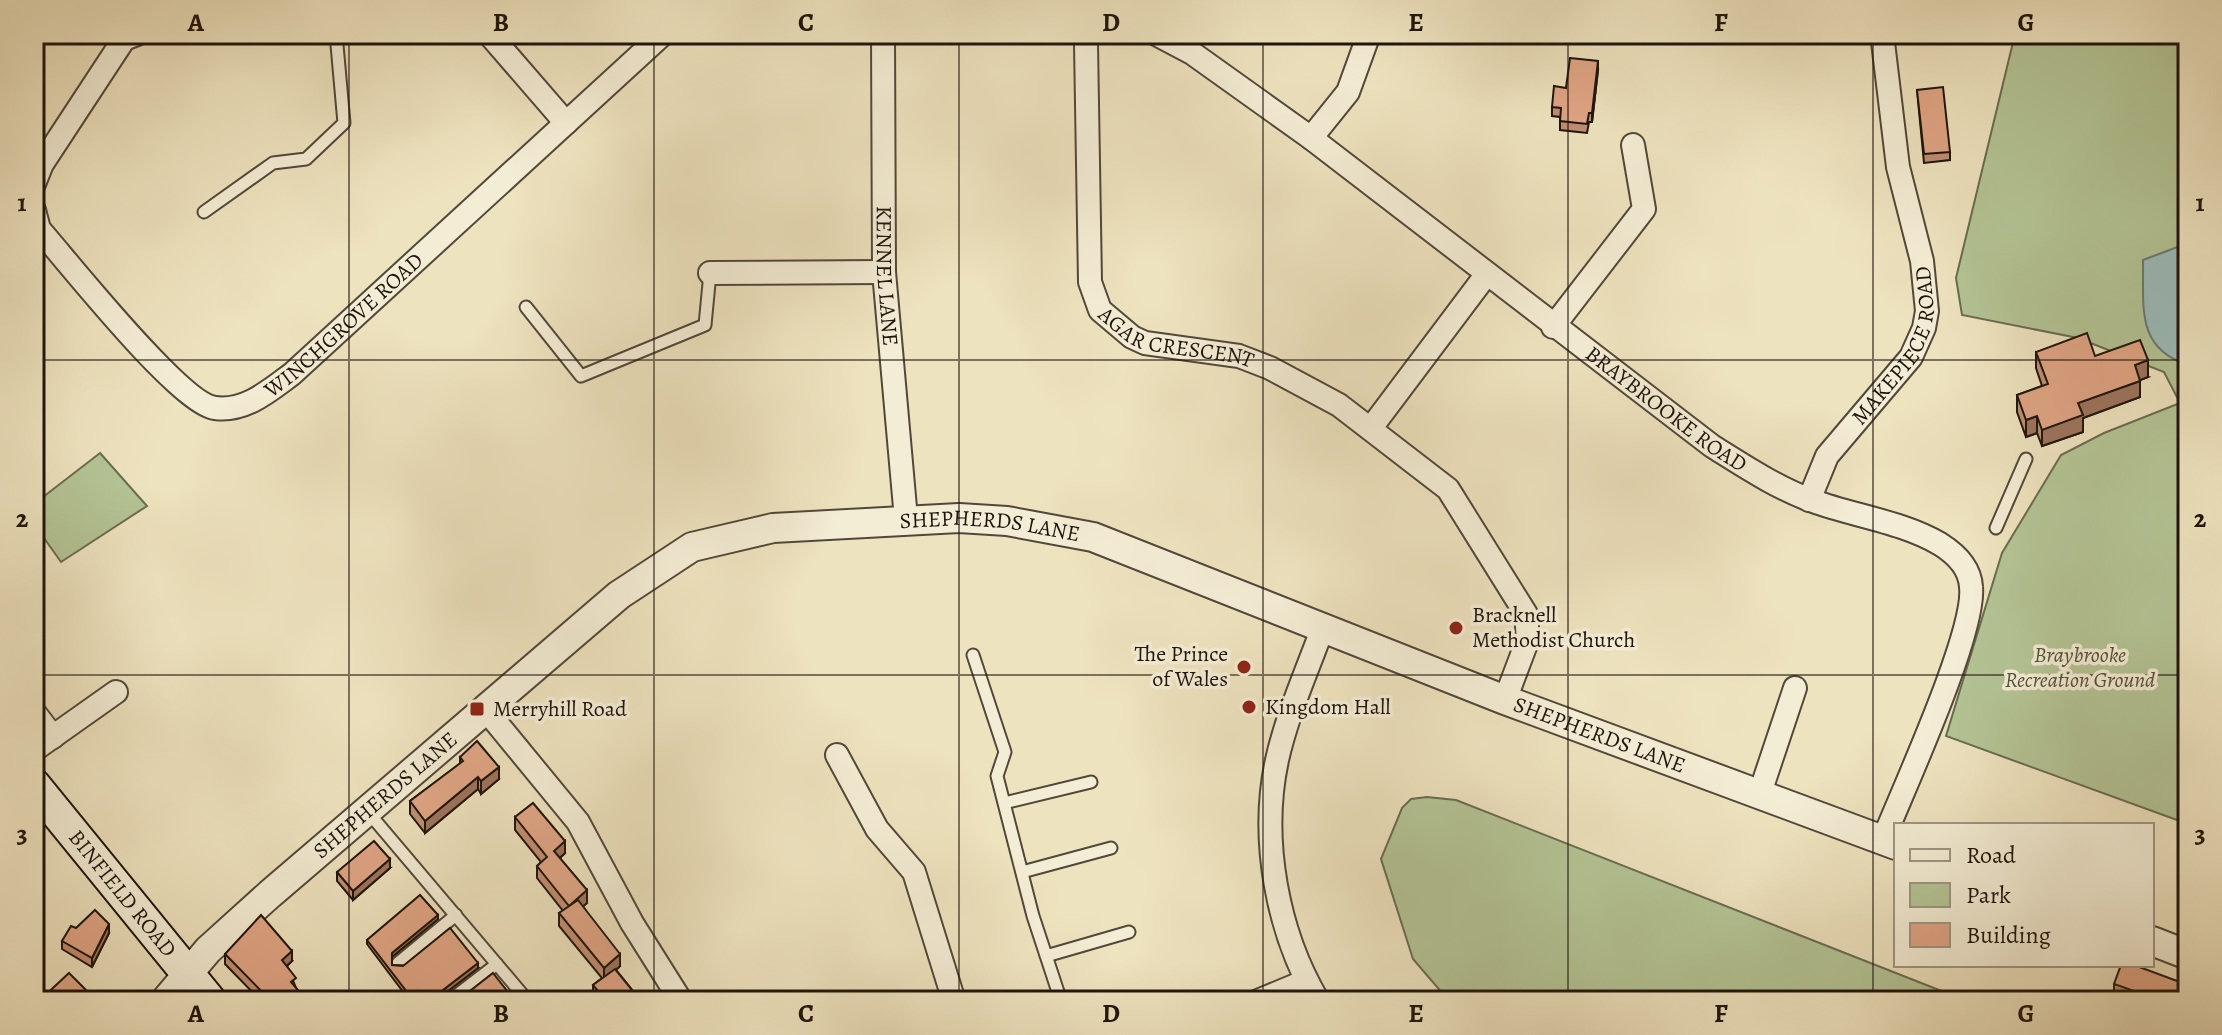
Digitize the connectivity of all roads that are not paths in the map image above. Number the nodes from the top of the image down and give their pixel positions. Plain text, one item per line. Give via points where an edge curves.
1 (336, 34) edge
2 (489, 34) edge
3 (663, 34) edge
4 (883, 34) edge
5 (1088, 34) edge
6 (1156, 34) edge
7 (1369, 34) edge
8 (1882, 34) edge
9 (128, 36) edge
10 (566, 123) junction
11 (1311, 138) junction
12 (1633, 145) dead end
13 (34, 184) edge
14 (34, 210) edge
15 (204, 212) dead end
16 (884, 272) junction
17 (710, 273) joint
18 (1486, 275) junction
19 (526, 307) dead end
20 (1553, 327) junction
21 (1371, 428) junction
22 (2026, 459) dead end
23 (1809, 500) junction
24 (906, 519) junction
25 (1996, 528) dead end
26 (1323, 627) junction
27 (973, 655) dead end
28 (1795, 688) dead end
29 (116, 692) dead end
30 (1505, 700) junction
31 (486, 710) junction
32 (34, 712) edge
33 (53, 737) junction
34 (34, 750) edge
35 (837, 755) dead end
36 (1091, 782) dead end
37 (34, 785) edge
38 (1760, 793) junction
39 (1004, 803) junction
40 (367, 811) junction
41 (1897, 823) edge
42 (1890, 842) edge
43 (1111, 848) dead end
44 (1022, 872) junction
45 (456, 915) junction
46 (1129, 932) dead end
47 (2154, 942) edge
48 (2188, 955) edge
49 (1046, 956) junction
50 (398, 963) edge
51 (497, 964) junction
52 (187, 974) junction
53 (1306, 981) junction
54 (165, 1001) edge
55 (210, 1001) edge
56 (449, 1001) edge
57 (528, 1001) edge
58 (681, 1001) edge
59 (954, 1001) edge
60 (1061, 1001) edge
61 (1258, 1001) edge
62 (1318, 1001) edge

1 - 15 lane via 344,123 306,159 273,163
2 - 10 street
3 - 10 street, WINCHGROVE ROAD
4 - 16 street, KENNEL LANE
5 - 21 street, AGAR CRESCENT via 1090,282 1100,310 1120,330 1145,343 1249,358 1305,385
6 - 11 street, BRAYBROOKE ROAD via 1192,53
7 - 11 street via 1348,92
8 - 23 street, MAKEPIECE ROAD via 1898,167 1922,261 1927,311 1919,343 1888,391 1827,456
9 - 13 street
10 - 14 street, WINCHGROVE ROAD via 292,374 254,402 214,408 181,389 39,229
11 - 18 street, BRAYBROOKE ROAD
12 - 20 street via 1644,209
16 - 17 street
16 - 24 street, KENNEL LANE
17 - 19 lane via 705,325 581,376
18 - 20 street, BRAYBROOKE ROAD
18 - 21 street
20 - 23 street, BRAYBROOKE ROAD via 1712,446
21 - 30 street, AGAR CRESCENT via 1448,489 1522,602 1528,639
22 - 25 lane
23 - 41 street, BRAYBROOKE ROAD via 1921,535 1942,545 1966,567 1971,586 1960,645
24 - 26 street, SHEPHERDS LANE via 1007,521 1093,537
24 - 31 street, SHEPHERDS LANE via 773,528 692,547 619,595
26 - 30 street, SHEPHERDS LANE
26 - 53 street via 1282,743 1272,790 1280,906
27 - 39 lane via 1005,752 997,776
28 - 38 street
29 - 33 street
30 - 38 street, SHEPHERDS LANE
31 - 40 street, SHEPHERDS LANE
31 - 58 street via 578,822
32 - 33 street
33 - 34 street
35 - 59 street via 877,829 914,872
36 - 39 lane
37 - 52 main road, BINFIELD ROAD
38 - 42 street, SHEPHERDS LANE
39 - 44 lane
40 - 45 lane
40 - 52 street, SHEPHERDS LANE
43 - 44 lane
44 - 49 lane
45 - 50 lane
45 - 51 lane
46 - 49 lane
47 - 48 street
49 - 60 lane
51 - 56 lane
51 - 57 lane
52 - 54 street, SHEPHERDS LANE
52 - 55 main road, BINFIELD ROAD
53 - 61 street
53 - 62 street

